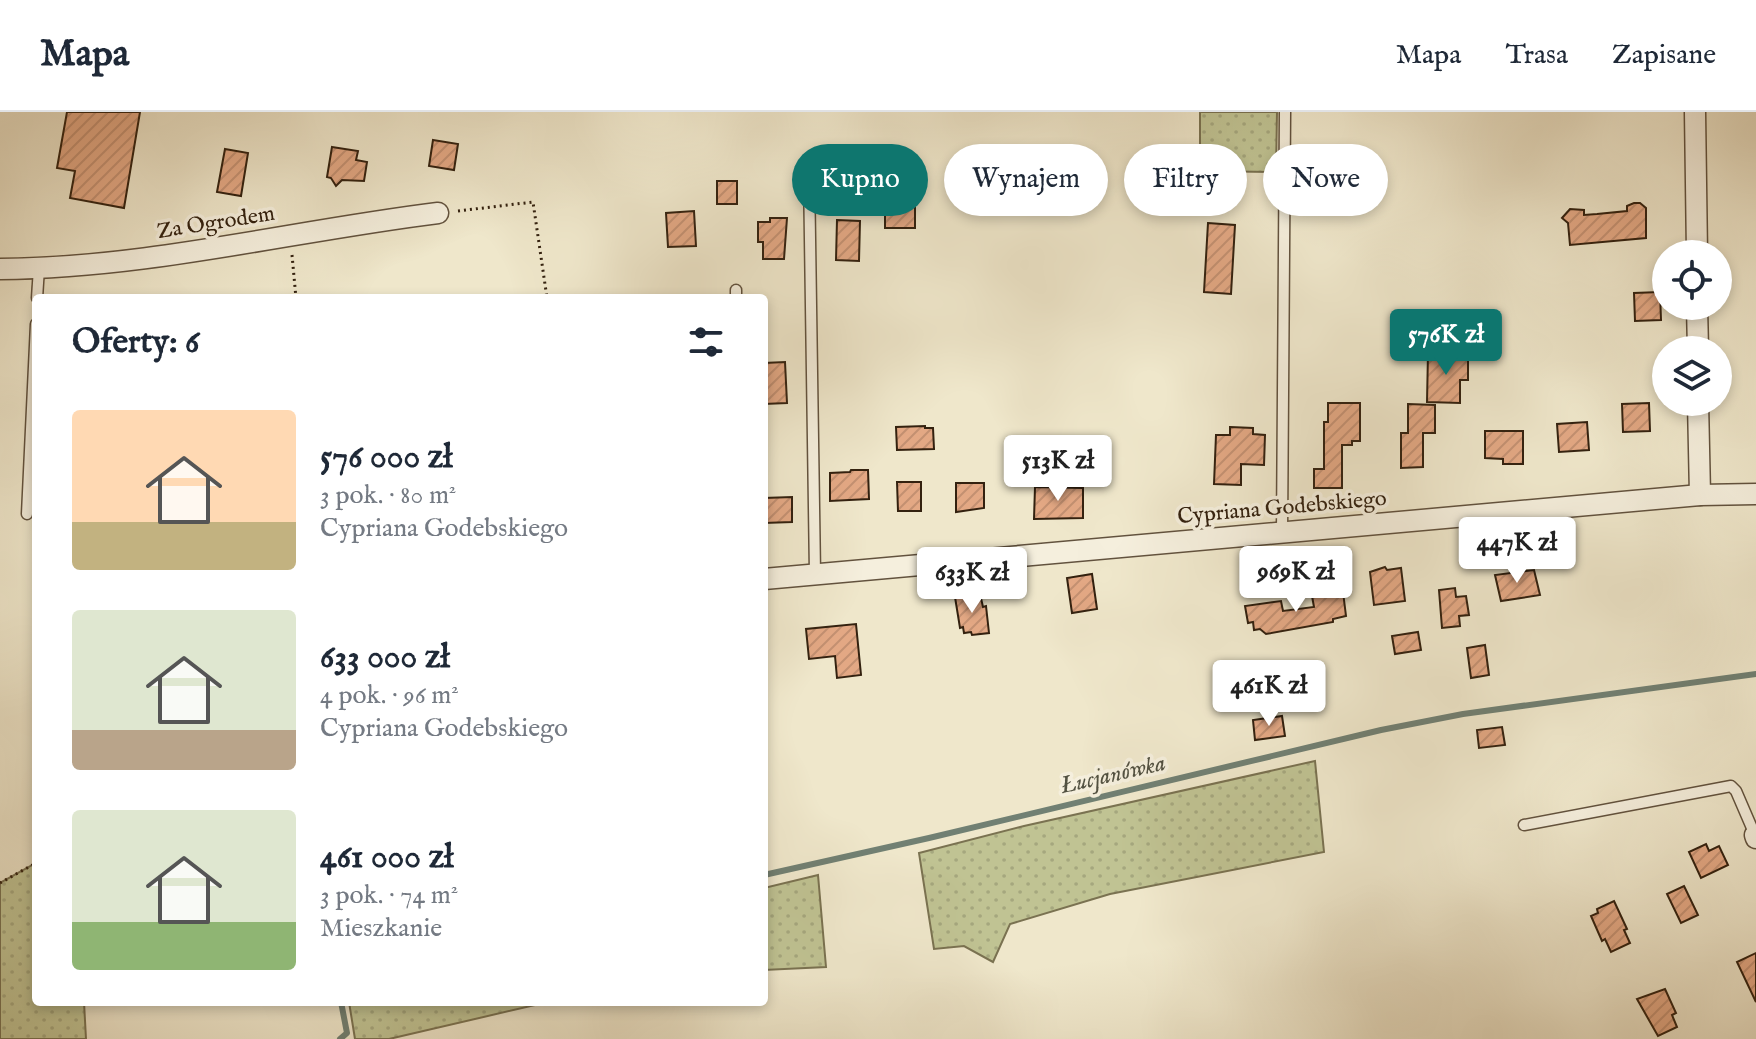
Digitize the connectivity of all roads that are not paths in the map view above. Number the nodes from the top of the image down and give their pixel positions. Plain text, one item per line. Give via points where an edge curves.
1 (1285, 112) edge
2 (1695, 112) edge
3 (438, 213) road end
4 (810, 216) edge
5 (1697, 240) edge
6 (39, 268) junction
7 (0, 269) edge
8 (37, 294) edge
9 (32, 408) edge
10 (1698, 416) edge
11 (1756, 494) edge
12 (1700, 495) junction
13 (27, 514) dead end
14 (1282, 532) junction
15 (815, 574) junction
16 (768, 579) edge
17 (1524, 825) dead end
18 (1755, 836) edge

1 - 14 lane
2 - 5 street
3 - 6 street, Za Ogrodem via 163,256
4 - 15 lane
6 - 7 street, Za Ogrodem
6 - 8 lane
9 - 13 lane
10 - 12 street
11 - 12 street, Cypriana Godebskiego
12 - 14 street, Cypriana Godebskiego
14 - 15 street, Cypriana Godebskiego
15 - 16 street, Cypriana Godebskiego
17 - 18 lane via 1731,786

